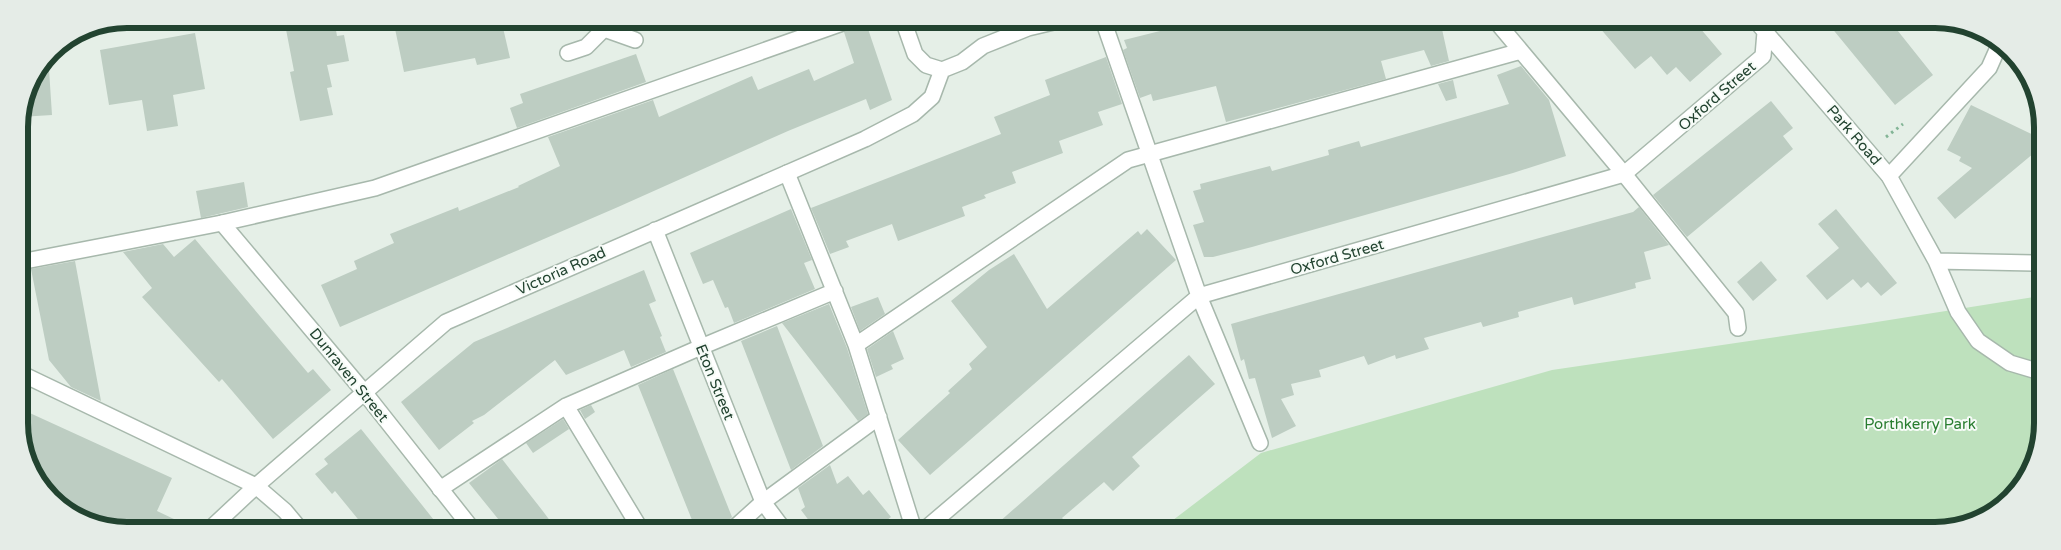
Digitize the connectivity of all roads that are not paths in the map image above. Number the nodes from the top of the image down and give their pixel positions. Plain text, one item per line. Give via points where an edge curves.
1 (598, 28) edge
2 (610, 28) edge
3 (828, 28) edge
4 (906, 28) edge
5 (1028, 28) edge
6 (1107, 28) edge
7 (1502, 28) edge
8 (1760, 28) edge
9 (1762, 28) edge
10 (635, 40) dead end
11 (1997, 50) edge
12 (1521, 51) junction
13 (568, 53) dead end
14 (942, 70) junction
15 (1150, 154) junction
16 (787, 173) junction
17 (1624, 174) junction
18 (1889, 176) junction
19 (222, 223) junction
20 (655, 230) junction
21 (28, 260) edge
22 (1936, 261) junction
23 (2034, 263) edge
24 (835, 291) junction
25 (1199, 296) junction
26 (1738, 328) dead end
27 (856, 345) junction
28 (701, 347) junction
29 (2034, 370) edge
30 (28, 377) edge
31 (364, 392) junction
32 (566, 406) junction
33 (879, 417) junction
34 (1260, 443) dead end
35 (256, 486) junction
36 (440, 489) junction
37 (763, 502) junction
38 (217, 522) edge
39 (294, 522) edge
40 (466, 522) edge
41 (636, 522) edge
42 (741, 522) edge
43 (778, 522) edge
44 (912, 522) edge
45 (933, 522) edge

1 - 13 street via 586,47
2 - 10 street
3 - 19 street via 375,188
4 - 14 street via 915,54 926,66
5 - 14 street via 983,46 962,62
6 - 15 street
7 - 12 street
8 - 17 street, Oxford Street via 1763,56
9 - 18 street, Park Road
11 - 18 street via 1989,68
12 - 15 street
12 - 17 street
14 - 16 street, Victoria Road via 932,97 912,114 865,139
15 - 25 street
15 - 27 street via 1128,160
16 - 20 street, Victoria Road
16 - 24 street
17 - 25 street, Oxford Street
17 - 26 street via 1736,313
18 - 22 street, Park Road
19 - 21 street
19 - 31 street, Dunraven Street
20 - 28 street, Eton Street
20 - 31 street, Victoria Road via 446,322
22 - 23 street
22 - 29 street, Park Road via 1958,312 1978,341 2010,363
24 - 27 street
24 - 28 street
25 - 34 street
25 - 45 street, Oxford Street
27 - 33 street
28 - 32 street
28 - 37 street, Eton Street
30 - 35 street
31 - 35 street, Victoria Road
31 - 36 street, Dunraven Street
32 - 36 street
32 - 41 street
33 - 37 street
33 - 44 street
35 - 38 street, Victoria Road
35 - 39 street
36 - 40 street, Dunraven Street
37 - 42 street
37 - 43 street, Eton Street

